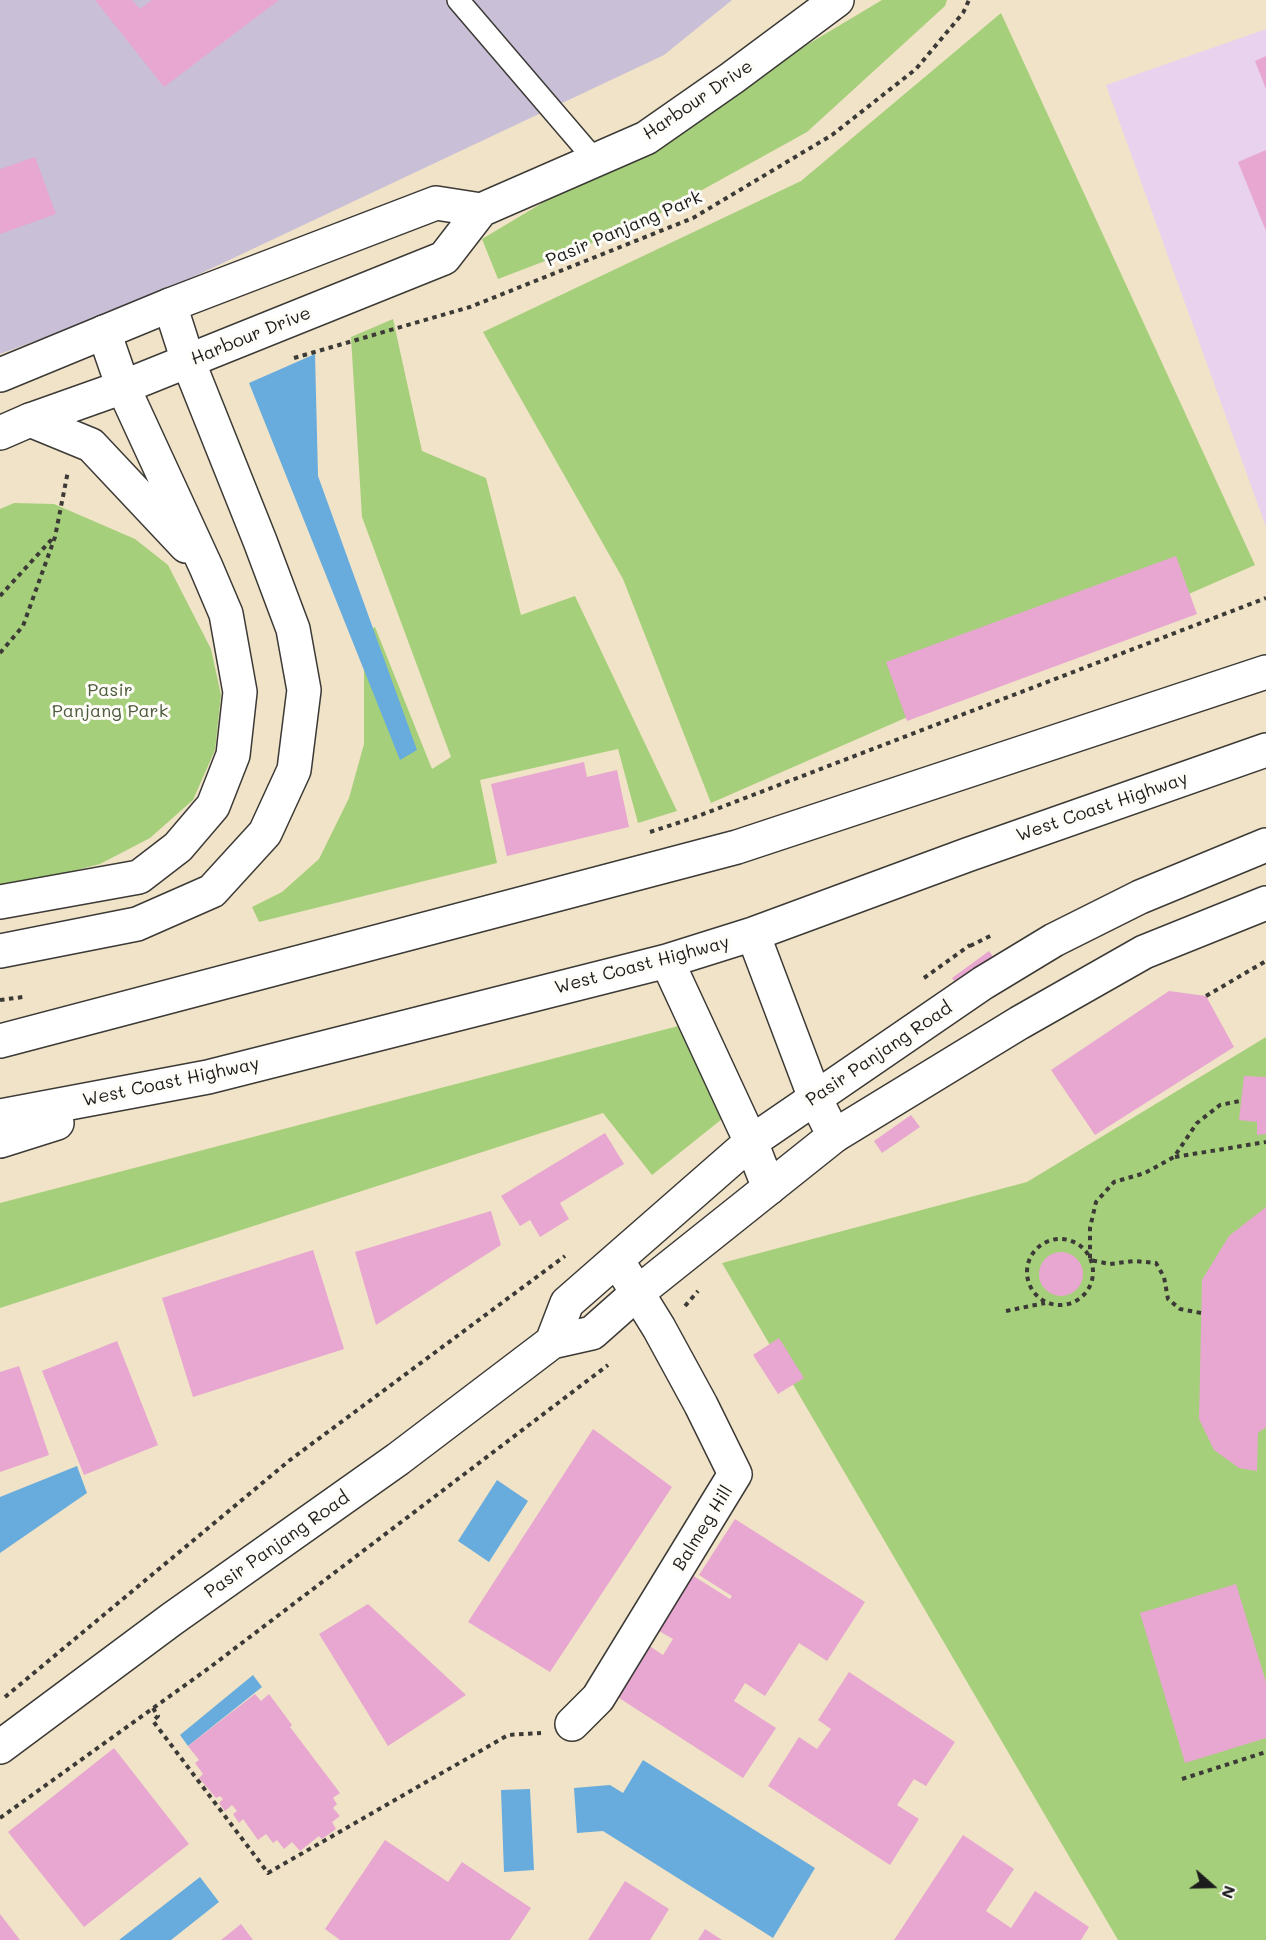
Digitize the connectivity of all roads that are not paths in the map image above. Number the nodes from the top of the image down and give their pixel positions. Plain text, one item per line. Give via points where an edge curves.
1 (458, 0) edge
2 (837, 0) edge
3 (595, 160) junction
4 (481, 210) junction
5 (170, 305) junction
6 (104, 332) junction
7 (188, 361) junction
8 (0, 375) edge
9 (123, 387) junction
10 (30, 420) junction
11 (0, 433) edge
12 (206, 567) junction
13 (1266, 672) edge
14 (1266, 750) edge
15 (1266, 845) edge
16 (0, 903) edge
17 (1266, 903) edge
18 (753, 934) junction
19 (0, 951) edge
20 (667, 961) junction
21 (186, 992) junction
22 (0, 1023) edge
23 (0, 1041) edge
24 (208, 1077) junction
25 (815, 1098) junction
26 (0, 1116) edge
27 (834, 1136) junction
28 (0, 1141) edge
29 (751, 1142) junction
30 (769, 1188) junction
31 (617, 1260) junction
32 (636, 1294) junction
33 (552, 1342) junction
34 (572, 1724) road end
35 (0, 1747) edge

1 - 3 lane
2 - 3 main road, Harbour Drive via 646,138
3 - 4 main road, Harbour Drive
4 - 5 main road via 436,203
4 - 7 main road, Harbour Drive via 444,258
5 - 6 main road
5 - 7 main road
6 - 8 main road
6 - 9 main road
7 - 9 main road, Harbour Drive
7 - 19 main road via 293,629 304,690 294,770 265,833 212,891 137,924
9 - 10 main road, Harbour Drive
9 - 12 main road
10 - 11 main road, Harbour Drive
10 - 12 main road via 91,445
12 - 16 main road via 226,614 240,692 233,755 213,806 178,847 139,877
13 - 21 main road via 737,847
14 - 18 main road, West Coast Highway
15 - 25 main road, Pasir Panjang Road via 1140,897 1054,940 982,983
17 - 27 main road, Pasir Panjang Road via 1144,952
18 - 20 main road, West Coast Highway
18 - 25 main road
20 - 24 main road, West Coast Highway
20 - 29 main road
21 - 22 main road
21 - 23 main road
24 - 26 main road, West Coast Highway
24 - 28 main road
25 - 27 main road
25 - 29 main road, Pasir Panjang Road
27 - 30 main road, Pasir Panjang Road
29 - 30 main road
29 - 31 main road, Pasir Panjang Road
30 - 32 main road, Pasir Panjang Road
31 - 32 main road, Balmeg Hill
31 - 33 main road, Pasir Panjang Road via 567,1303
32 - 33 main road, Pasir Panjang Road via 592,1333
32 - 34 main road, Balmeg Hill via 702,1405 735,1474 598,1698
33 - 35 main road, Pasir Panjang Road via 398,1459

